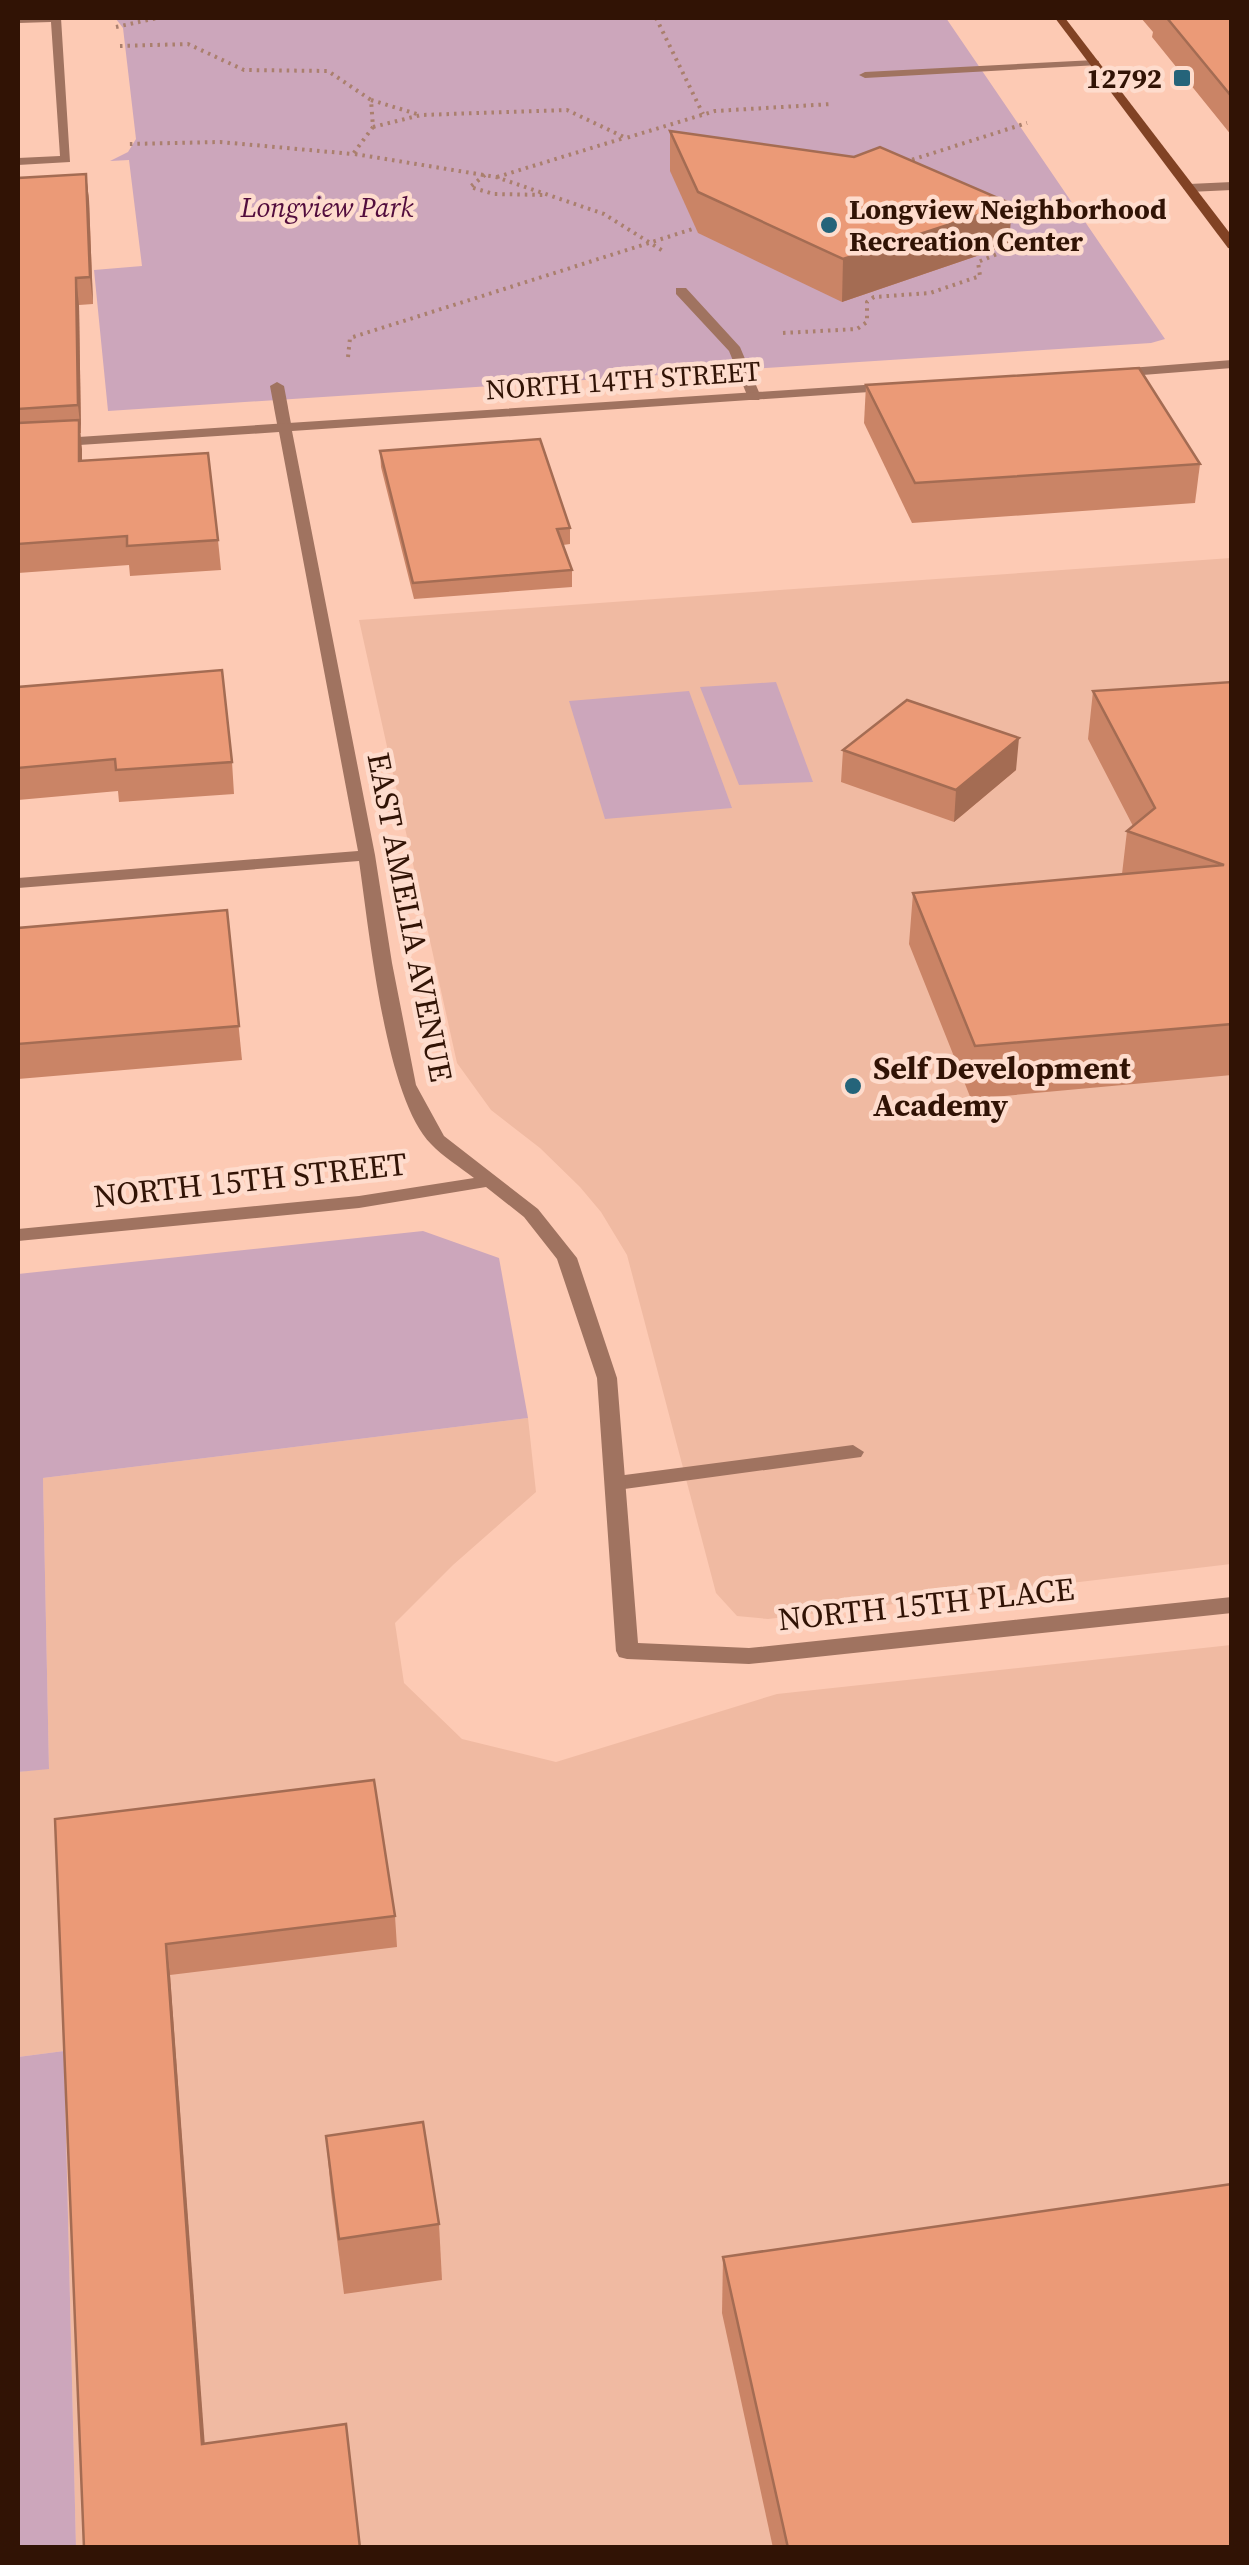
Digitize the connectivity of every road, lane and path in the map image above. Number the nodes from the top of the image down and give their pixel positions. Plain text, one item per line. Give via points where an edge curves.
1 (56, 18) edge
2 (158, 18) edge
3 (656, 18) edge
4 (1060, 18) edge
5 (18, 20) edge
6 (116, 27) dead end
7 (120, 46) dead end
8 (1095, 64) junction
9 (865, 74) dead end
10 (371, 100) junction
11 (832, 104) dead end
12 (703, 114) junction
13 (421, 115) junction
14 (1027, 123) dead end
15 (374, 127) junction
16 (626, 138) junction
17 (129, 144) dead end
18 (353, 154) junction
19 (18, 162) edge
20 (902, 163) edge
21 (486, 175) junction
22 (496, 177) junction
23 (1232, 186) edge
24 (1189, 188) junction
25 (551, 196) junction
26 (696, 228) edge
27 (650, 242) junction
28 (1232, 244) edge
29 (1020, 254) dead end
30 (676, 259) dead end
31 (681, 290) dead end
32 (772, 332) dead end
33 (348, 357) dead end
34 (1232, 364) edge
35 (1092, 374) edge
36 (277, 386) dead end
37 (916, 386) edge
38 (754, 397) junction
39 (285, 428) junction
40 (18, 445) edge
41 (367, 855) junction
42 (18, 883) edge
43 (490, 1181) junction
44 (18, 1235) edge
45 (853, 1452) dead end
46 (617, 1484) junction
47 (1232, 1605) edge
48 (628, 1651) joint

1 - 5 street
1 - 19 street via 66,160
2 - 6 path
3 - 12 path
4 - 8 main road
7 - 10 path via 188,44 244,70 328,71
8 - 9 street
8 - 24 main road
10 - 13 path
10 - 15 path
11 - 12 path
12 - 16 path
13 - 15 path
13 - 16 path via 566,110
14 - 20 path
15 - 18 path
16 - 22 path
17 - 18 path via 220,142
18 - 21 path
21 - 22 path
21 - 25 path via 470,187
22 - 25 path
23 - 24 street
24 - 28 main road
25 - 27 path via 604,214
26 - 27 path
27 - 30 path
27 - 33 path via 350,338
29 - 32 path via 1009,249 984,257 980,276 923,294 892,290 871,298 867,322 857,329
31 - 38 street via 735,350
34 - 35 street
36 - 39 street, EAST AMELIA AVENUE
37 - 38 street, NORTH 14TH STREET
38 - 39 street, NORTH 14TH STREET
39 - 40 street, NORTH 14TH STREET
39 - 41 street, EAST AMELIA AVENUE
41 - 42 street
41 - 43 street, EAST AMELIA AVENUE via 406,1085 436,1139
43 - 44 street, NORTH 15TH STREET via 358,1202
43 - 46 street, EAST AMELIA AVENUE via 531,1213 567,1258 606,1378
45 - 46 street
46 - 48 street, EAST AMELIA AVENUE
47 - 48 street, NORTH 15TH PLACE via 749,1656

